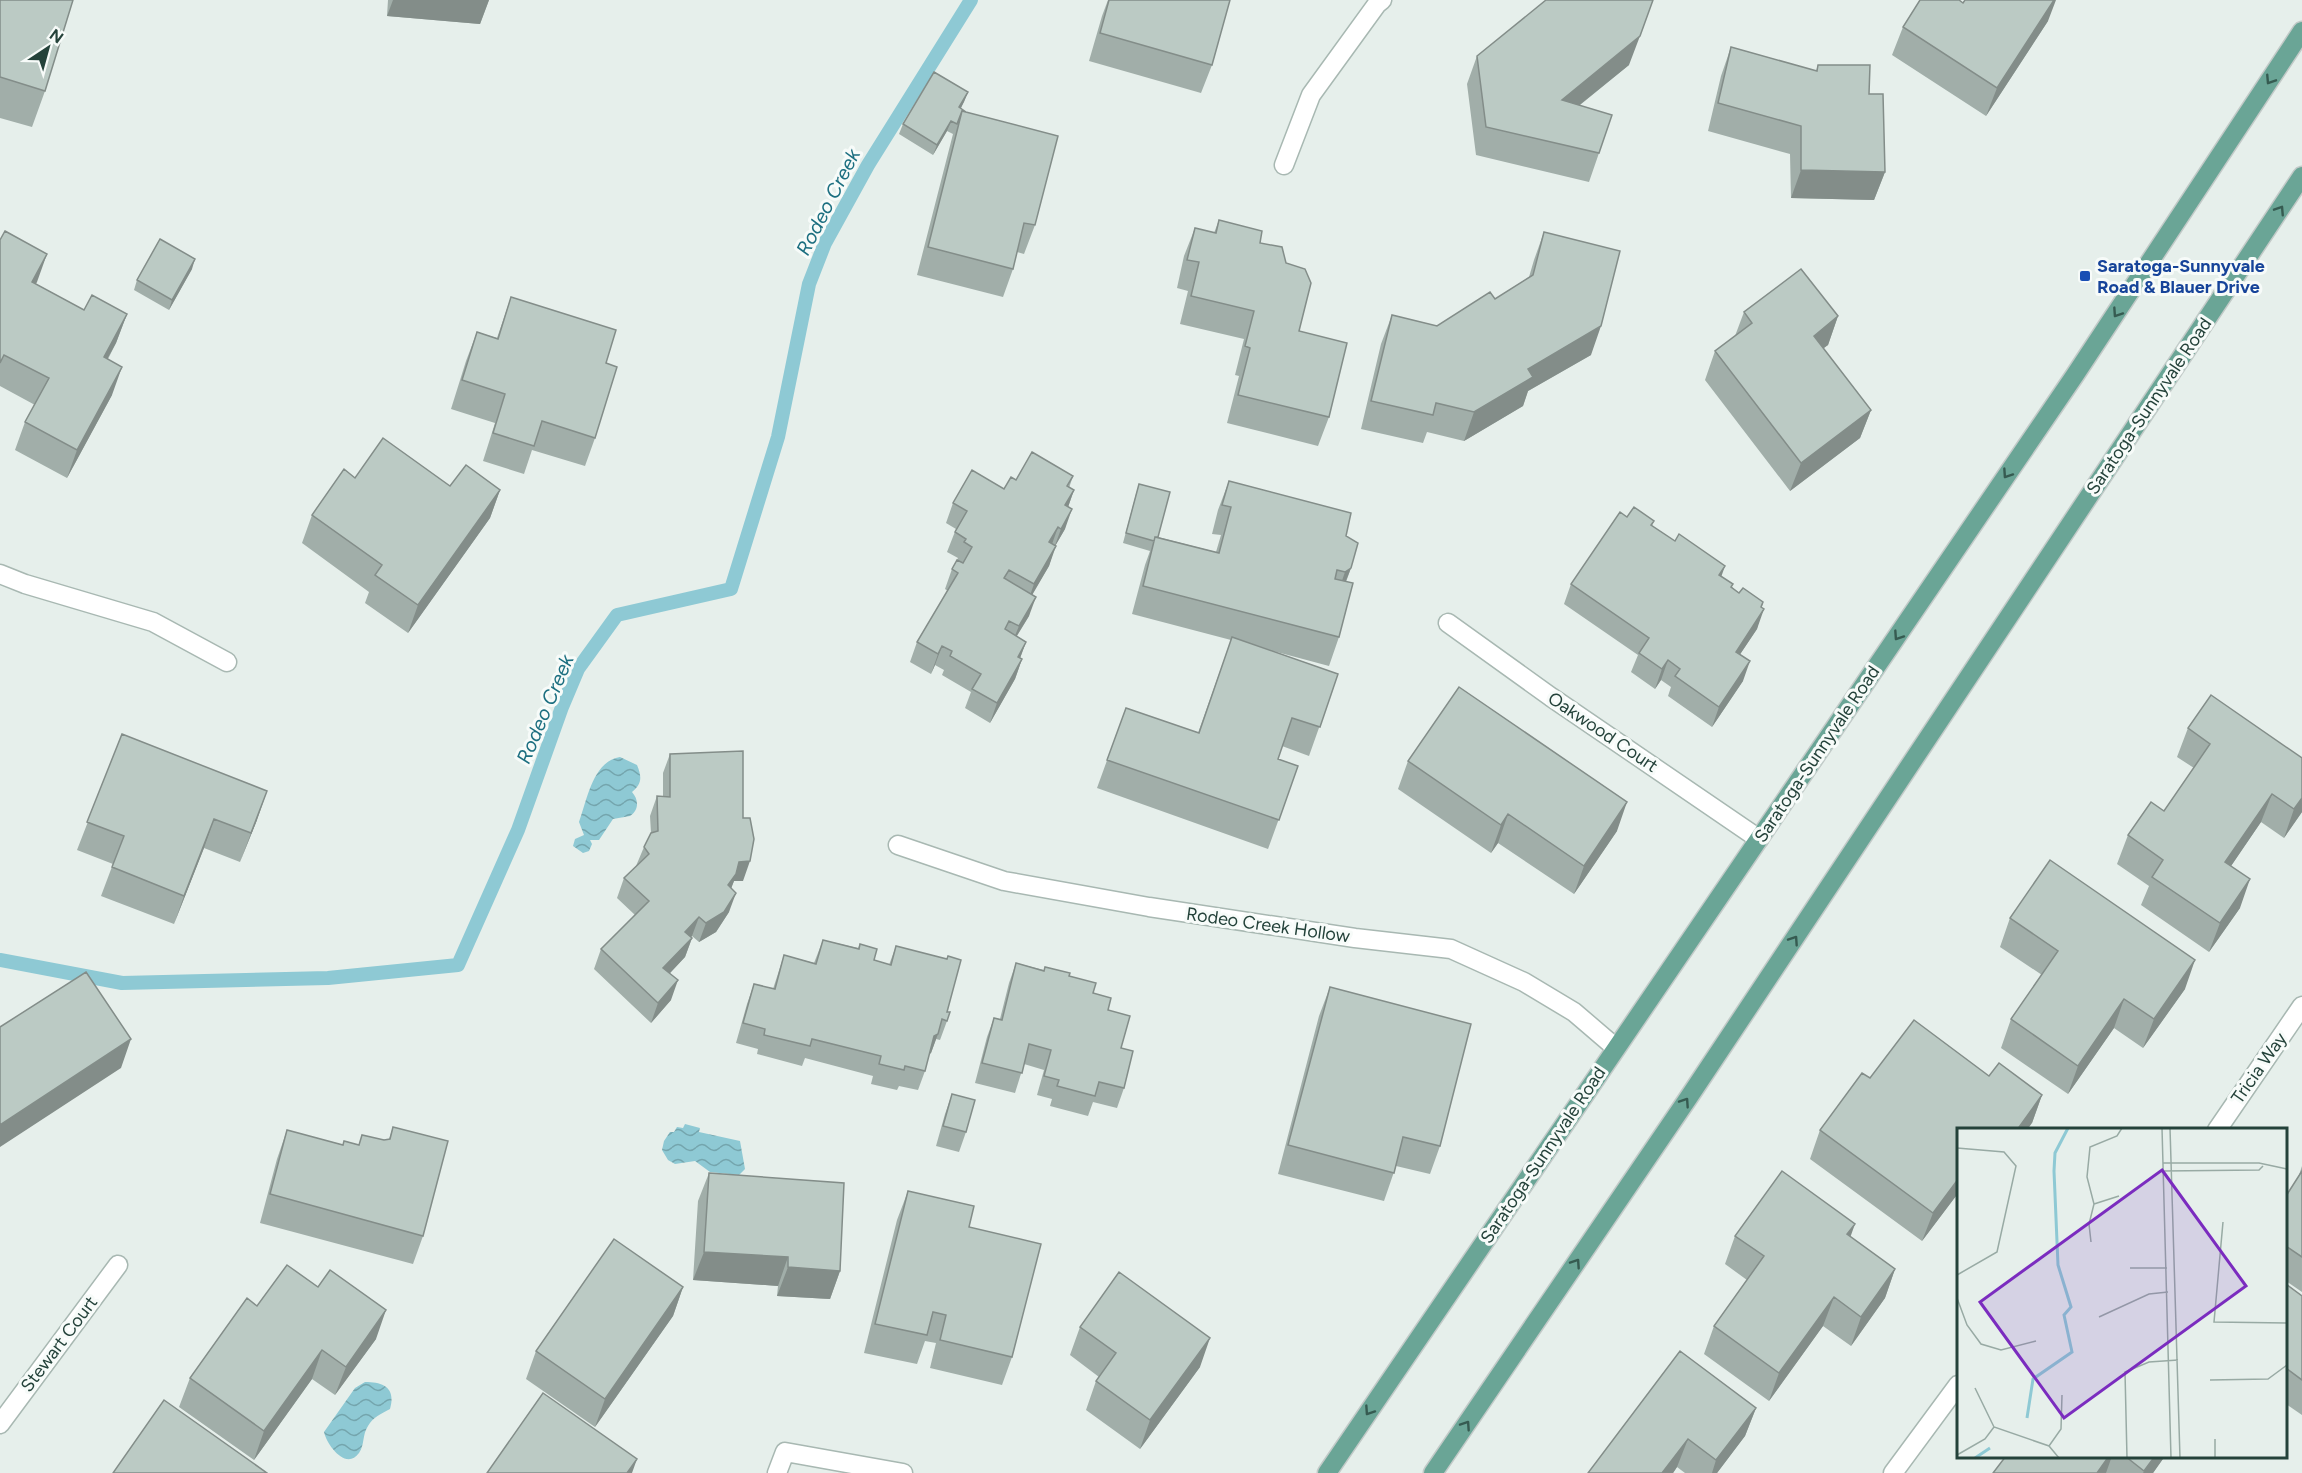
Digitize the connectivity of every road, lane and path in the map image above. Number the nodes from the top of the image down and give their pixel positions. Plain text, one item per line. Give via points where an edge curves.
1 (1382, 0) edge
2 (2302, 31) edge
3 (1284, 165) dead end
4 (2302, 176) edge
5 (0, 574) edge
6 (1448, 623) dead end
7 (227, 662) dead end
8 (1759, 839) junction
9 (898, 845) dead end
10 (2302, 1005) edge
11 (1616, 1048) junction
12 (2218, 1128) edge
13 (118, 1265) dead end
14 (1957, 1388) edge
15 (0, 1424) edge
16 (777, 1473) edge
17 (903, 1473) edge
18 (1327, 1473) edge
19 (1433, 1473) edge
20 (1893, 1473) edge

1 - 3 street via 1311,94
2 -> 8 main road, Saratoga-Sunnyvale Road via 2075,375
19 -> 4 main road, Saratoga-Sunnyvale Road via 1709,1067
5 - 7 street via 153,622
6 - 8 street, Oakwood Court
8 - 11 main road, Saratoga-Sunnyvale Road
9 - 11 street, Rodeo Creek Hollow via 1015,883 1149,907 1450,949 1524,982 1574,1012
10 - 12 street, Tricia Way
11 -> 18 main road, Saratoga-Sunnyvale Road
13 - 15 street, Stewart Court
14 - 20 street
16 - 17 street via 784,1452

